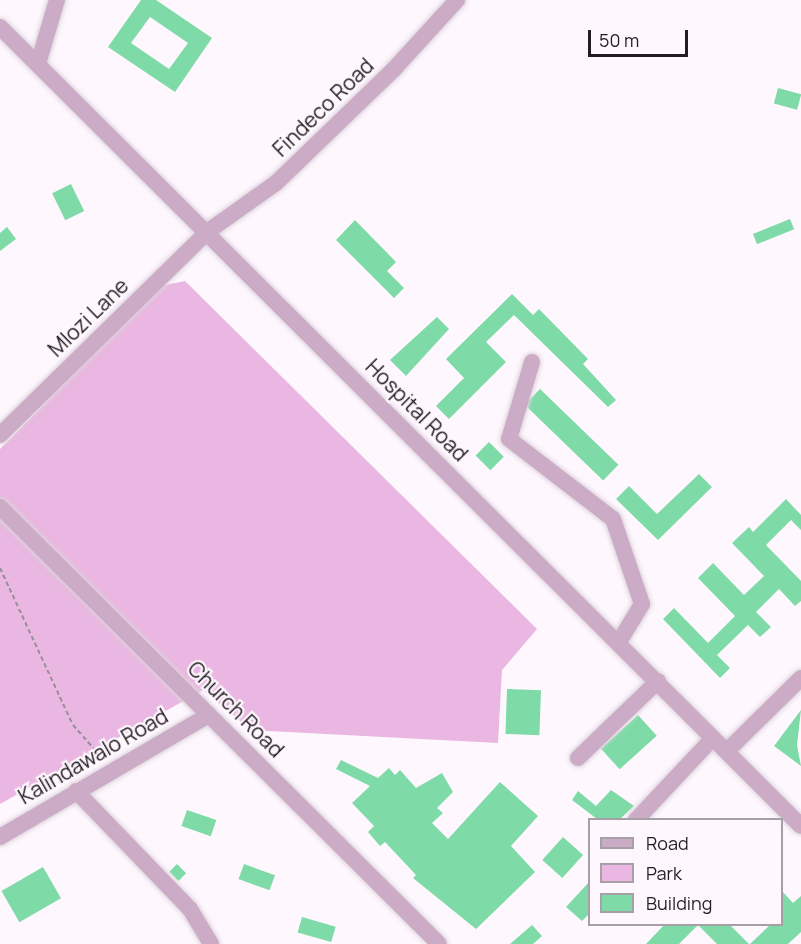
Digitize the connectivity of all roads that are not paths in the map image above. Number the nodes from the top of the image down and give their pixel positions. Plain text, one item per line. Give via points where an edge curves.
1 (57, 0) edge
2 (457, 0) edge
3 (0, 27) edge
4 (38, 64) junction
5 (207, 232) junction
6 (532, 362) dead end
7 (0, 435) edge
8 (0, 507) edge
9 (619, 642) junction
10 (801, 678) edge
11 (658, 681) junction
12 (209, 715) junction
13 (713, 738) junction
14 (727, 751) junction
15 (578, 758) dead end
16 (76, 791) junction
17 (637, 818) edge
18 (801, 826) edge
19 (0, 837) edge
20 (211, 944) edge
21 (439, 944) edge

1 - 4 street
2 - 5 street, Findeco Road via 276,183
3 - 4 street, Hospital Road
4 - 5 street, Hospital Road
5 - 7 street, Mlozi Lane
5 - 9 street, Hospital Road
6 - 9 street via 510,439 613,519 642,604
8 - 12 street, Church Road
9 - 11 street, Hospital Road
10 - 14 street
11 - 13 street, Hospital Road
11 - 15 street
12 - 16 street, Kalindawalo Road
12 - 21 street, Church Road
13 - 14 street, Hospital Road
13 - 17 street
14 - 18 street, Hospital Road
16 - 19 street, Kalindawalo Road
16 - 20 street via 190,909

